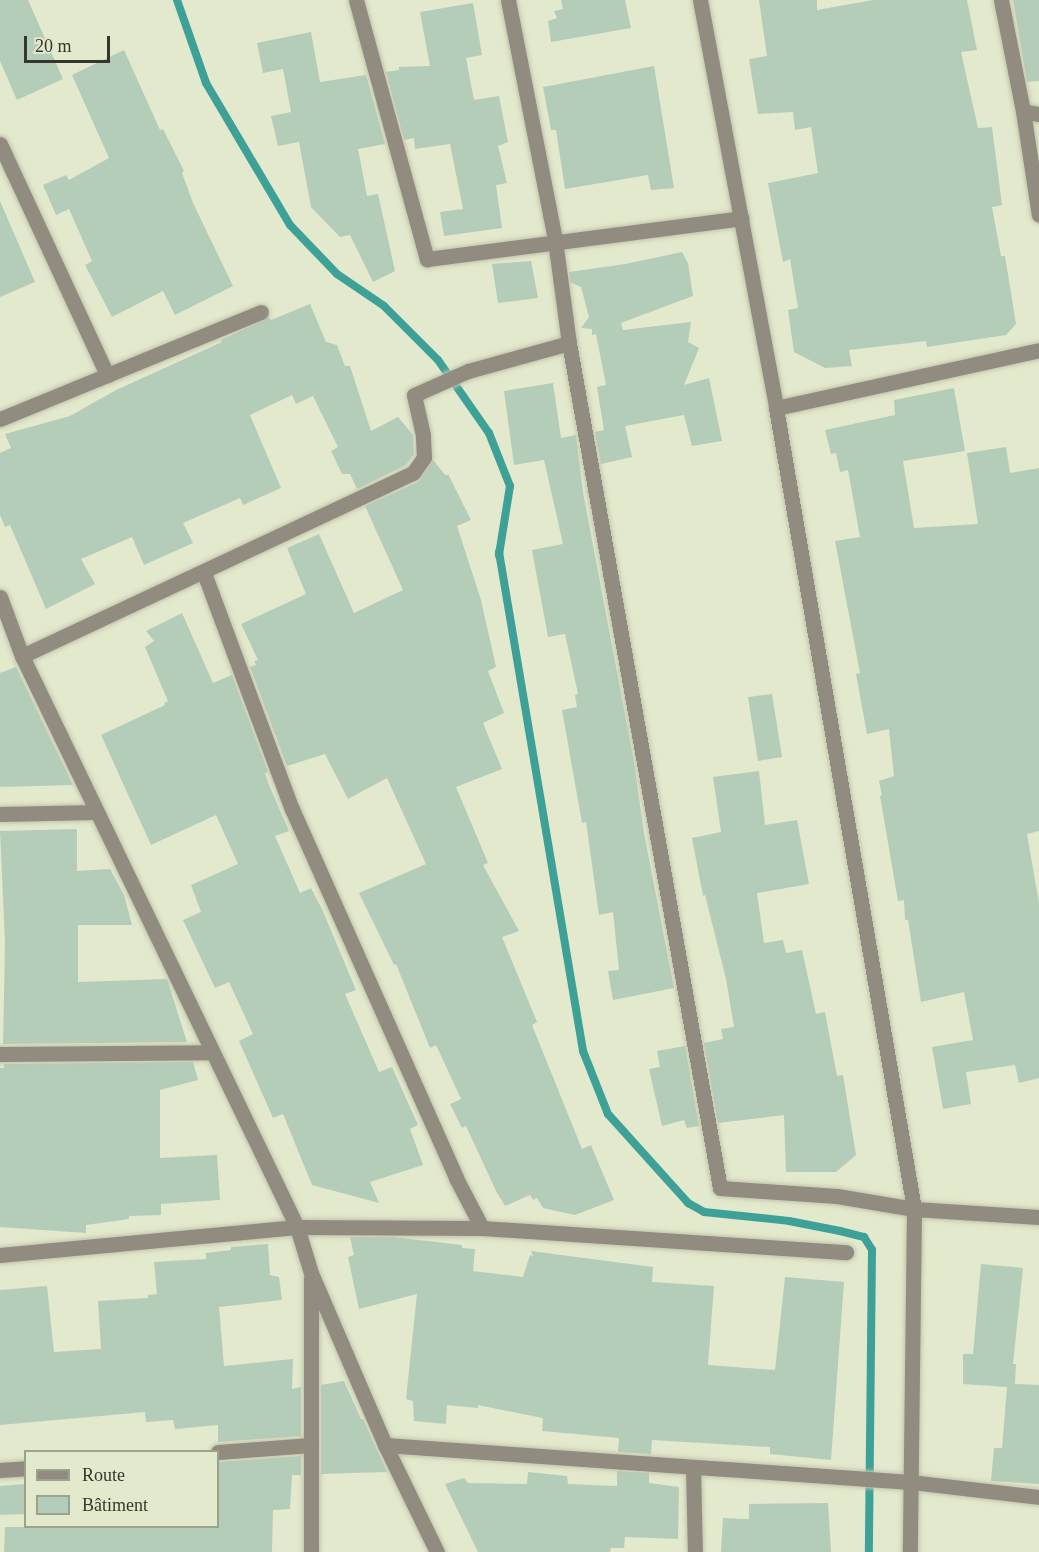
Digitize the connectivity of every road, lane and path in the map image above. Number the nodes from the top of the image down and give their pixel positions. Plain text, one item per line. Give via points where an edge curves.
1 (356, 0) edge
2 (508, 0) edge
3 (700, 0) edge
4 (1000, 0) edge
5 (1023, 111) junction
6 (1039, 114) edge
7 (0, 144) edge
8 (1039, 215) edge
9 (741, 218) junction
10 (555, 240) junction
11 (261, 312) dead end
12 (569, 343) junction
13 (1039, 350) edge
14 (107, 375) junction
15 (776, 408) junction
16 (0, 419) edge
17 (204, 573) junction
18 (0, 597) edge
19 (6, 630) edge
20 (22, 656) junction
21 (96, 812) junction
22 (0, 814) edge
23 (212, 1052) junction
24 (0, 1054) edge
25 (914, 1209) junction
26 (1039, 1217) edge
27 (297, 1227) junction
28 (482, 1228) junction
29 (846, 1252) dead end
30 (0, 1255) edge
31 (311, 1273) junction
32 (311, 1445) junction
33 (386, 1445) junction
34 (219, 1452) edge
35 (693, 1467) junction
36 (24, 1468) edge
37 (0, 1470) edge
38 (910, 1482) junction
39 (1039, 1497) edge
40 (312, 1552) edge
41 (436, 1552) edge
42 (695, 1552) edge
43 (910, 1552) edge

1 - 10 street via 427,259
2 - 10 street
3 - 9 street
4 - 5 street
5 - 6 street
5 - 8 street
7 - 14 street
9 - 10 street
9 - 15 street
10 - 12 street
11 - 14 street
12 - 17 street via 468,371 414,395 424,457 412,473
12 - 25 street via 720,1188 837,1196
13 - 15 street
14 - 16 street
15 - 25 street
17 - 20 street
17 - 28 street via 292,809 456,1178
18 - 19 street
19 - 20 street
20 - 21 street
21 - 22 street
21 - 23 street
23 - 24 street
23 - 27 street
25 - 26 street
25 - 38 street
27 - 28 street
27 - 30 street
27 - 31 street
28 - 29 street
31 - 32 street
31 - 33 street
32 - 34 street
32 - 40 street
33 - 35 street
33 - 41 street
35 - 38 street
35 - 42 street
36 - 37 street
38 - 39 street
38 - 43 street

